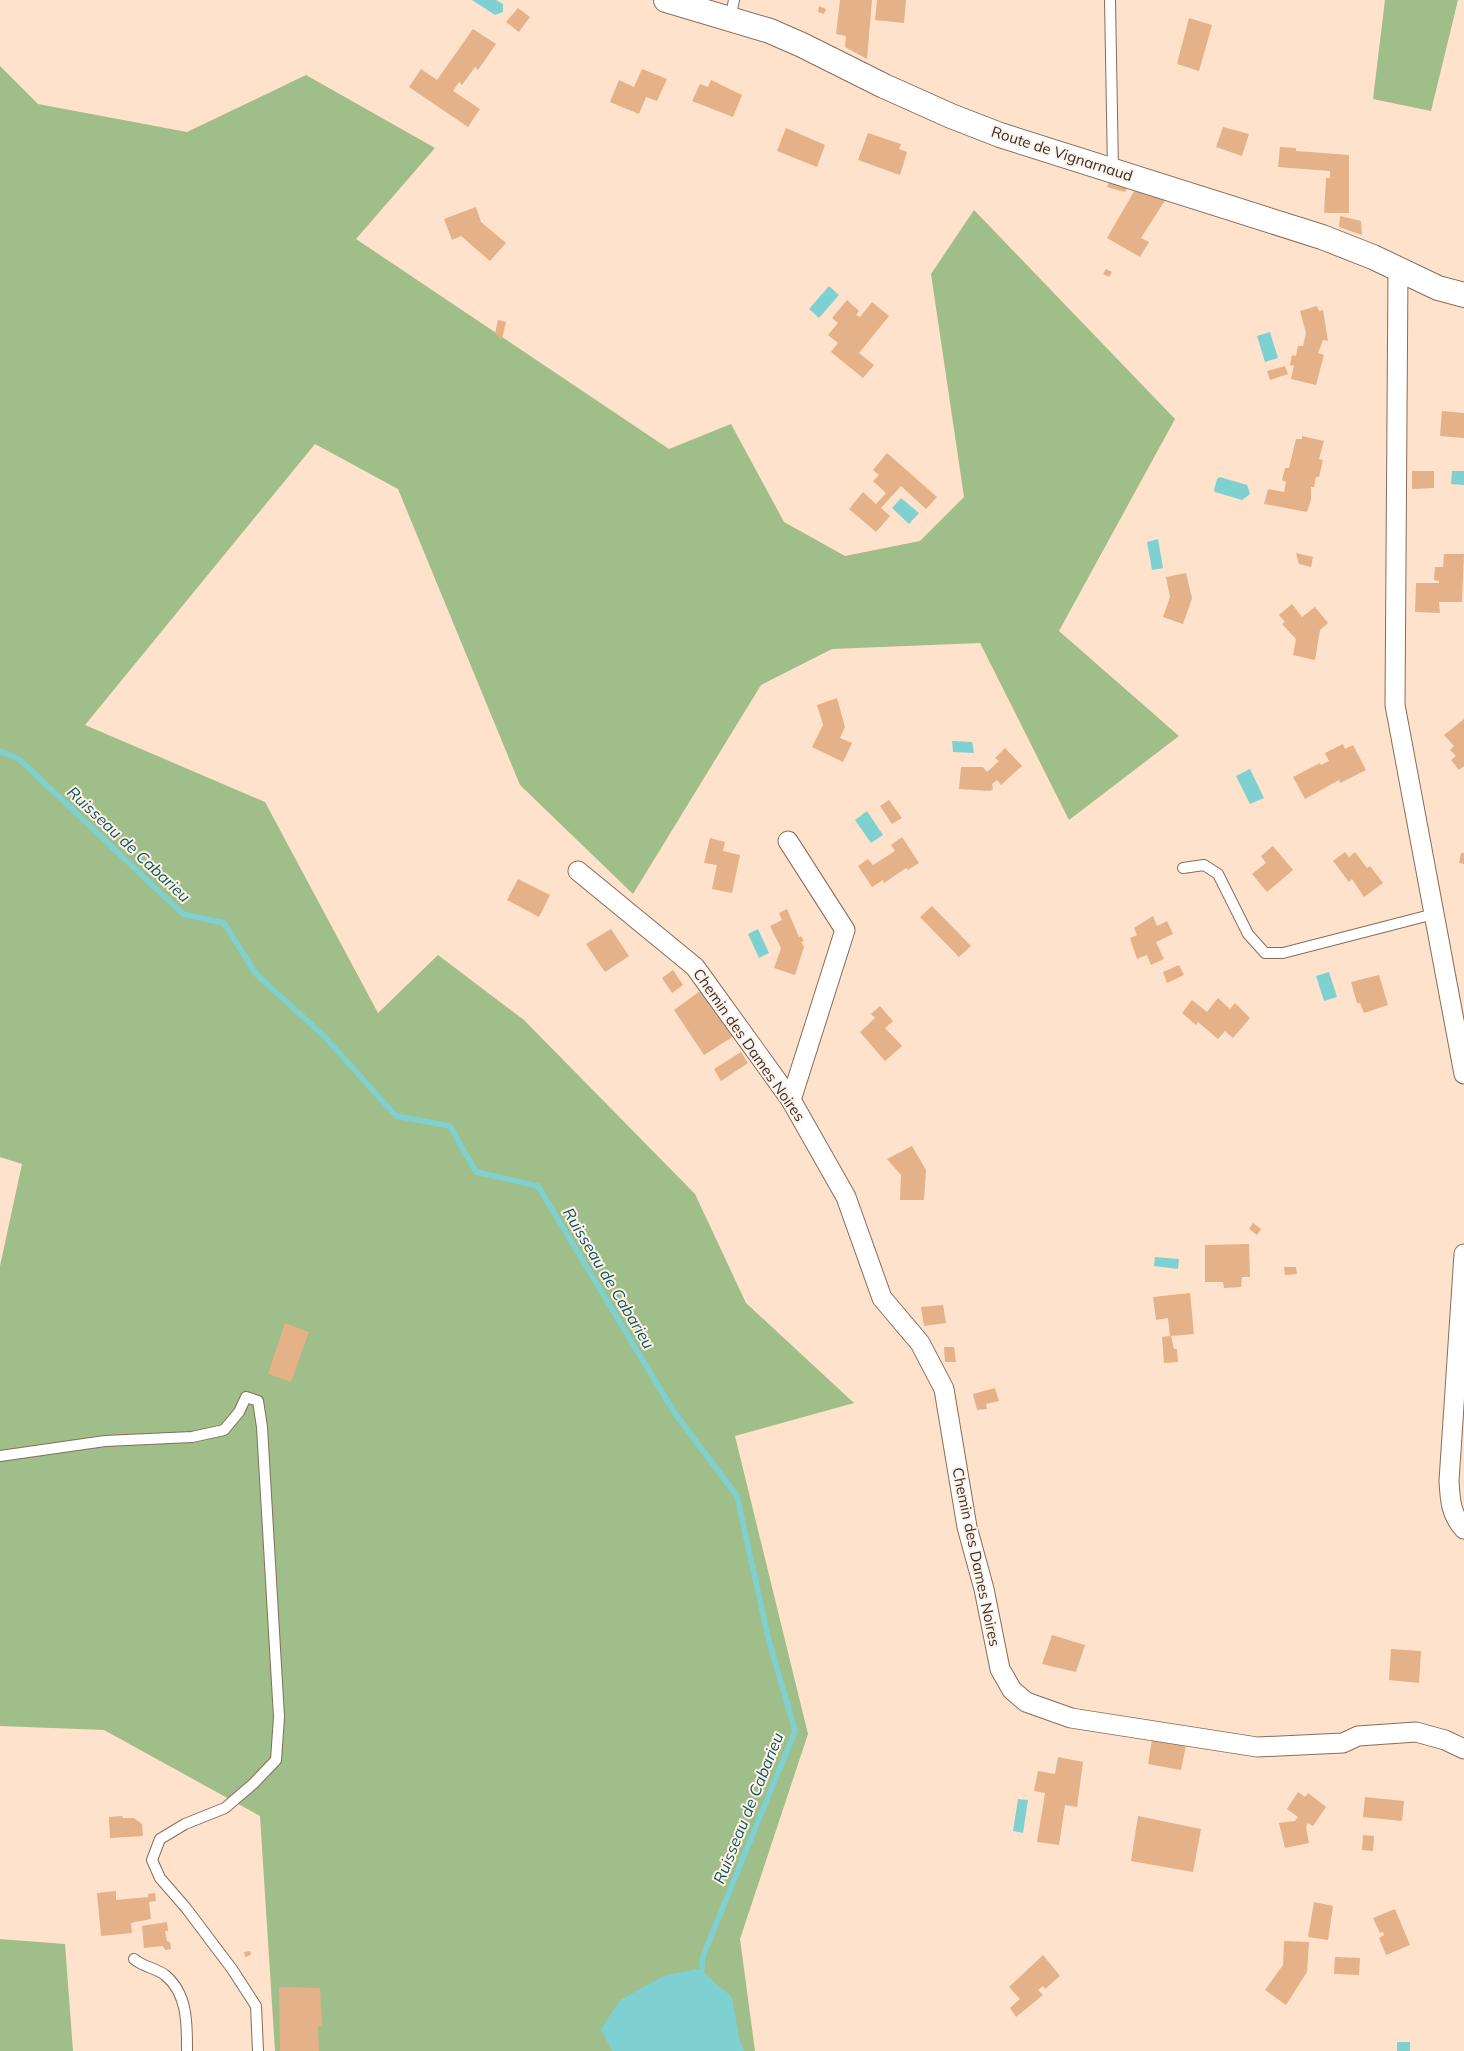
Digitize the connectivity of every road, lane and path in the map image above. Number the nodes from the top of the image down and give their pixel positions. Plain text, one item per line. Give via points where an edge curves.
1 (666, 0) edge
2 (1110, 0) edge
3 (732, 10) edge
4 (1113, 170) junction
5 (1398, 270) junction
6 (1464, 295) edge
7 (788, 841) dead end
8 (1183, 868) dead end
9 (578, 872) dead end
10 (1434, 914) junction
11 (1464, 1074) edge
12 (791, 1100) junction
13 (1464, 1254) edge
14 (0, 1456) edge
15 (1464, 1528) edge
16 (1464, 1750) edge
17 (134, 1959) dead end
18 (187, 2051) edge
19 (258, 2051) edge

1 - 3 street, Route de Vignarnaud
2 - 4 lane
3 - 4 street, Route de Vignarnaud via 951,116 1000,135
4 - 5 street, Route de Vignarnaud via 1322,238
5 - 6 street, Route de Vignarnaud via 1438,288
5 - 10 street via 1395,705
7 - 12 street via 844,930
8 - 10 lane via 1204,865 1218,874 1248,934 1265,953 1283,953
9 - 12 street, Chemin des Dames Noires via 695,966
10 - 11 street
12 - 16 street, Chemin des Dames Noires via 846,1197 882,1298 920,1342 944,1389 967,1527 984,1589 1000,1670 1012,1690 1026,1702 1071,1718 1257,1747 1343,1743 1358,1736 1416,1732 1445,1740
13 - 15 street via 1449,1482 1451,1505
14 - 19 lane via 105,1441 192,1437 224,1430 246,1397 258,1401 279,1718 276,1760 226,1808 185,1824 160,1839 152,1860 160,1878 186,1908 256,2006
17 - 18 lane via 165,1975 180,1993 186,2017

